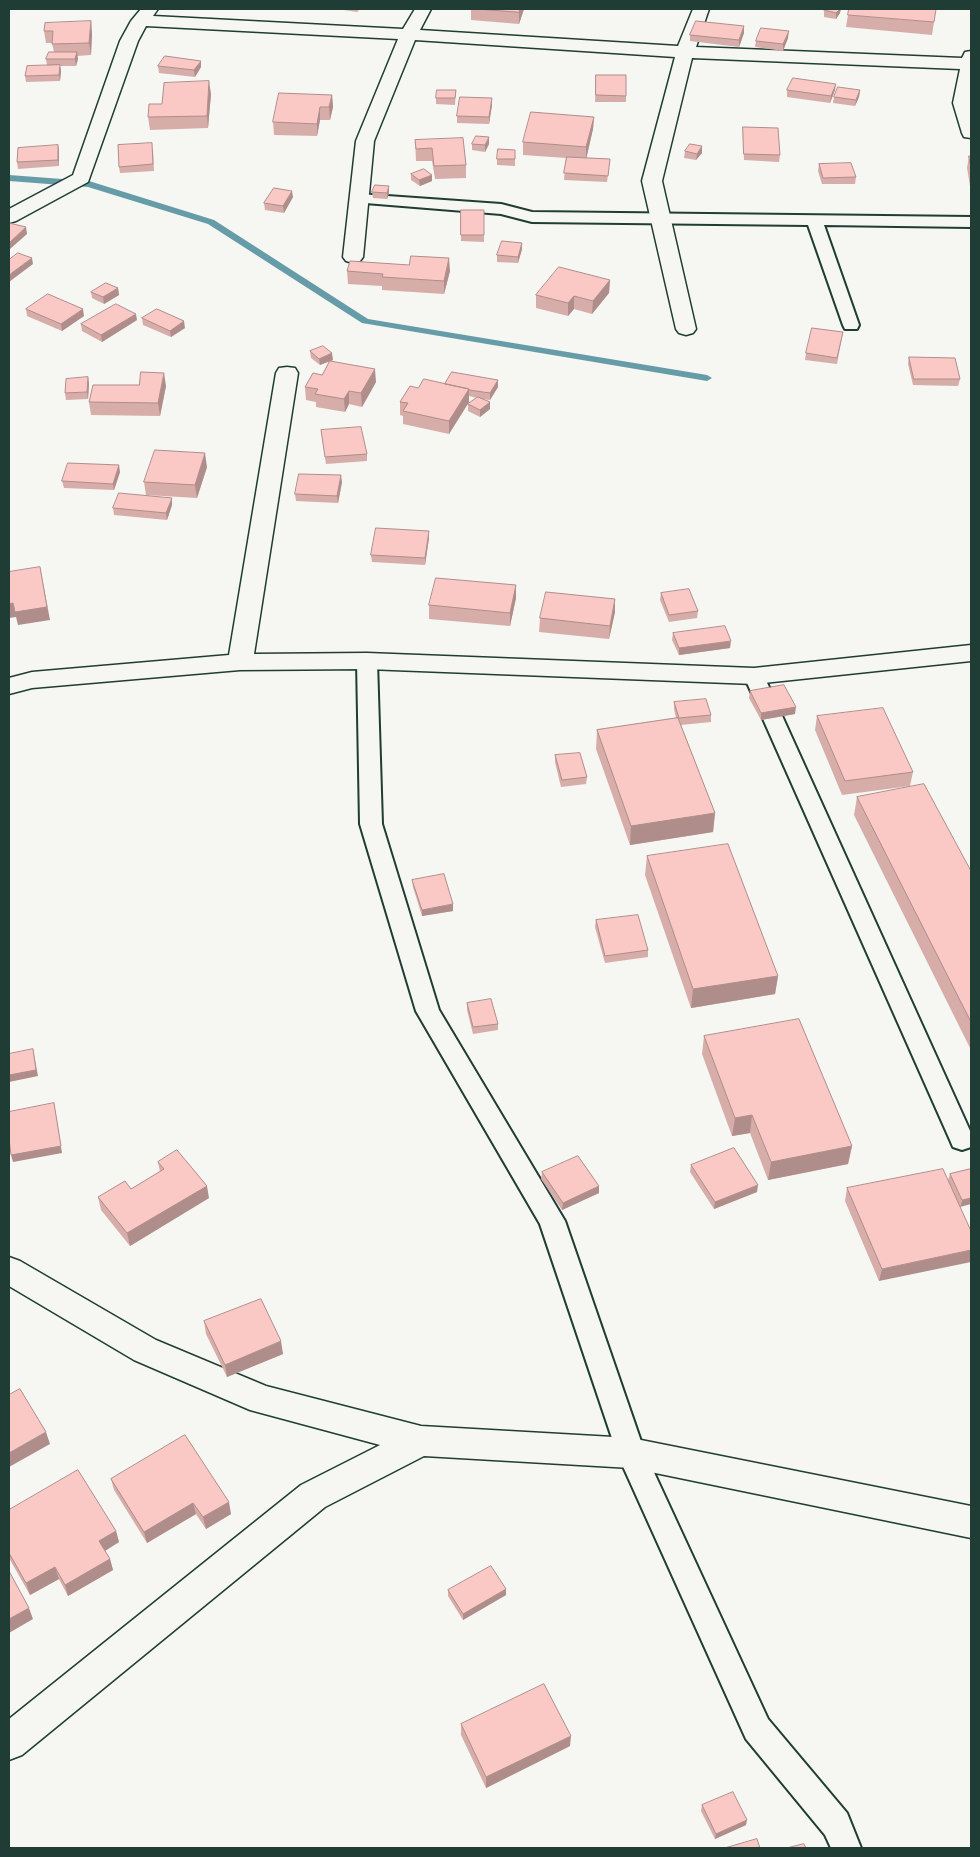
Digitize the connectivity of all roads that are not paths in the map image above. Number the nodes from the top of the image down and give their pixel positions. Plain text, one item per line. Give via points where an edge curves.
1 (423, 9) edge
2 (701, 9) edge
3 (145, 15) edge
4 (409, 34) junction
5 (685, 52) junction
6 (970, 61) edge
7 (971, 133) edge
8 (359, 199) junction
9 (9, 216) edge
10 (661, 218) junction
11 (814, 220) junction
12 (971, 222) edge
13 (353, 257) dead end
14 (851, 325) dead end
15 (686, 329) dead end
16 (287, 374) dead end
17 (971, 653) edge
18 (367, 661) junction
19 (240, 662) junction
20 (754, 676) junction
21 (9, 686) edge
22 (962, 1140) dead end
23 (9, 1270) edge
24 (421, 1441) junction
25 (631, 1453) junction
26 (971, 1522) edge
27 (9, 1742) edge
28 (846, 1848) edge

1 - 4 street
2 - 5 street
3 - 4 street
3 - 9 street via 129,41 81,178
4 - 5 street
4 - 8 street via 364,141
5 - 6 street
5 - 10 street via 652,181
6 - 7 street via 962,103
8 - 10 lane via 500,209 532,217
8 - 13 street
10 - 11 lane
10 - 15 street
11 - 12 lane
11 - 14 lane
16 - 19 street
17 - 20 street
18 - 19 street
18 - 20 street
18 - 25 lane via 371,824 428,1011 552,1221
19 - 21 street via 32,680
20 - 22 lane
23 - 24 street via 145,1350 262,1400
24 - 25 street
24 - 27 street via 313,1496
25 - 26 street
25 - 28 lane via 757,1729 836,1824

